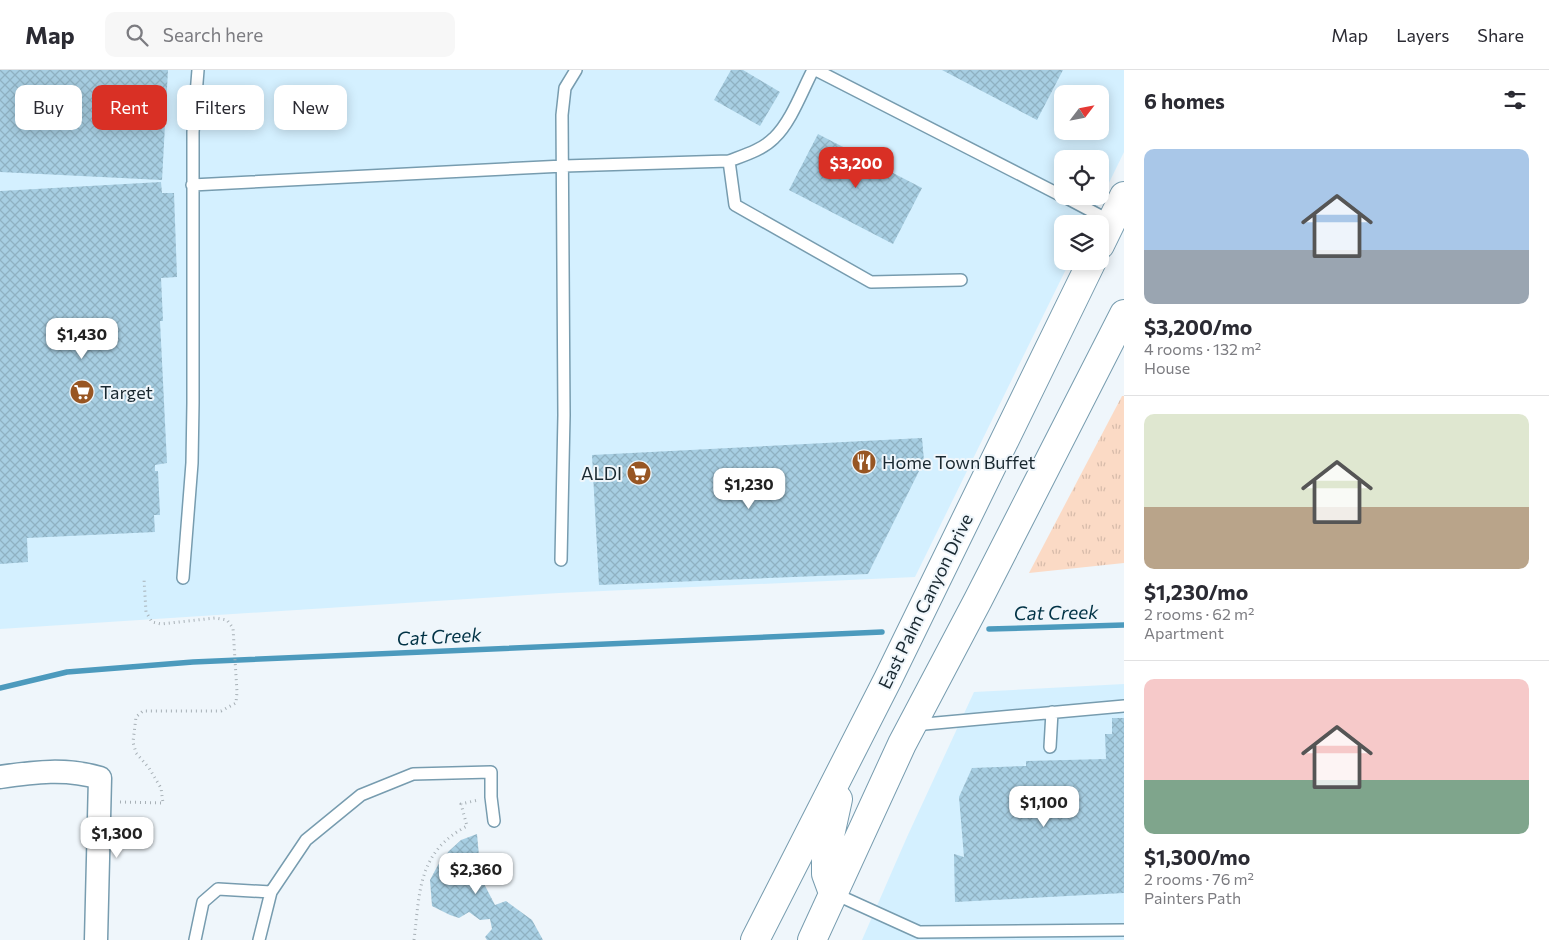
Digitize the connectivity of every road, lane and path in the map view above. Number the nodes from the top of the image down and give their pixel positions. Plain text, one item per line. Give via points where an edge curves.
1 (198, 70) edge
2 (576, 70) edge
3 (814, 70) edge
4 (729, 161) junction
5 (564, 166) junction
6 (192, 185) junction
7 (1054, 191) edge
8 (1124, 196) edge
9 (1076, 205) edge
10 (1112, 231) edge
11 (1088, 270) edge
12 (961, 280) dead end
13 (1124, 314) edge
14 (561, 560) dead end
15 (183, 578) dead end
16 (144, 579) dead end
17 (1124, 706) edge
18 (1052, 712) junction
19 (912, 725) junction
20 (1050, 747) dead end
21 (848, 756) junction
22 (0, 777) edge
23 (491, 797) junction
24 (99, 801) junction
25 (494, 821) dead end
26 (271, 892) junction
27 (833, 893) junction
28 (1124, 930) edge
29 (959, 936) edge
30 (96, 940) edge
31 (195, 940) edge
32 (259, 940) edge
33 (414, 940) edge
34 (756, 940) edge
35 (812, 940) edge

1 - 6 lane via 192,132
2 - 5 lane via 566,88 562,115
3 - 4 lane via 786,123 774,138 754,152
3 - 7 lane
4 - 5 lane
4 - 12 lane via 734,205 871,282
5 - 6 lane
5 - 14 lane
6 - 15 lane via 192,463
8 - 10 main road
9 - 10 lane
11 - 21 main road, East Palm Canyon Drive
13 - 19 main road
16 - 24 path via 146,612 152,622 161,624 215,618 227,620 233,628 236,703 221,711 143,712 136,718 136,753 161,788 163,803
17 - 18 lane
18 - 19 lane
18 - 20 lane
19 - 27 main road
21 - 27 main road via 826,854 826,874
21 - 34 main road, East Palm Canyon Drive
22 - 24 street via 36,771 82,773 100,778
23 - 25 lane
23 - 26 lane via 491,772 482,771 413,774 361,795 306,840
23 - 33 path via 461,804 467,826 451,835 433,854 421,883
24 - 30 street
26 - 31 lane via 218,889 202,902
26 - 32 lane
27 - 29 lane via 920,932
27 - 35 main road
28 - 29 lane

